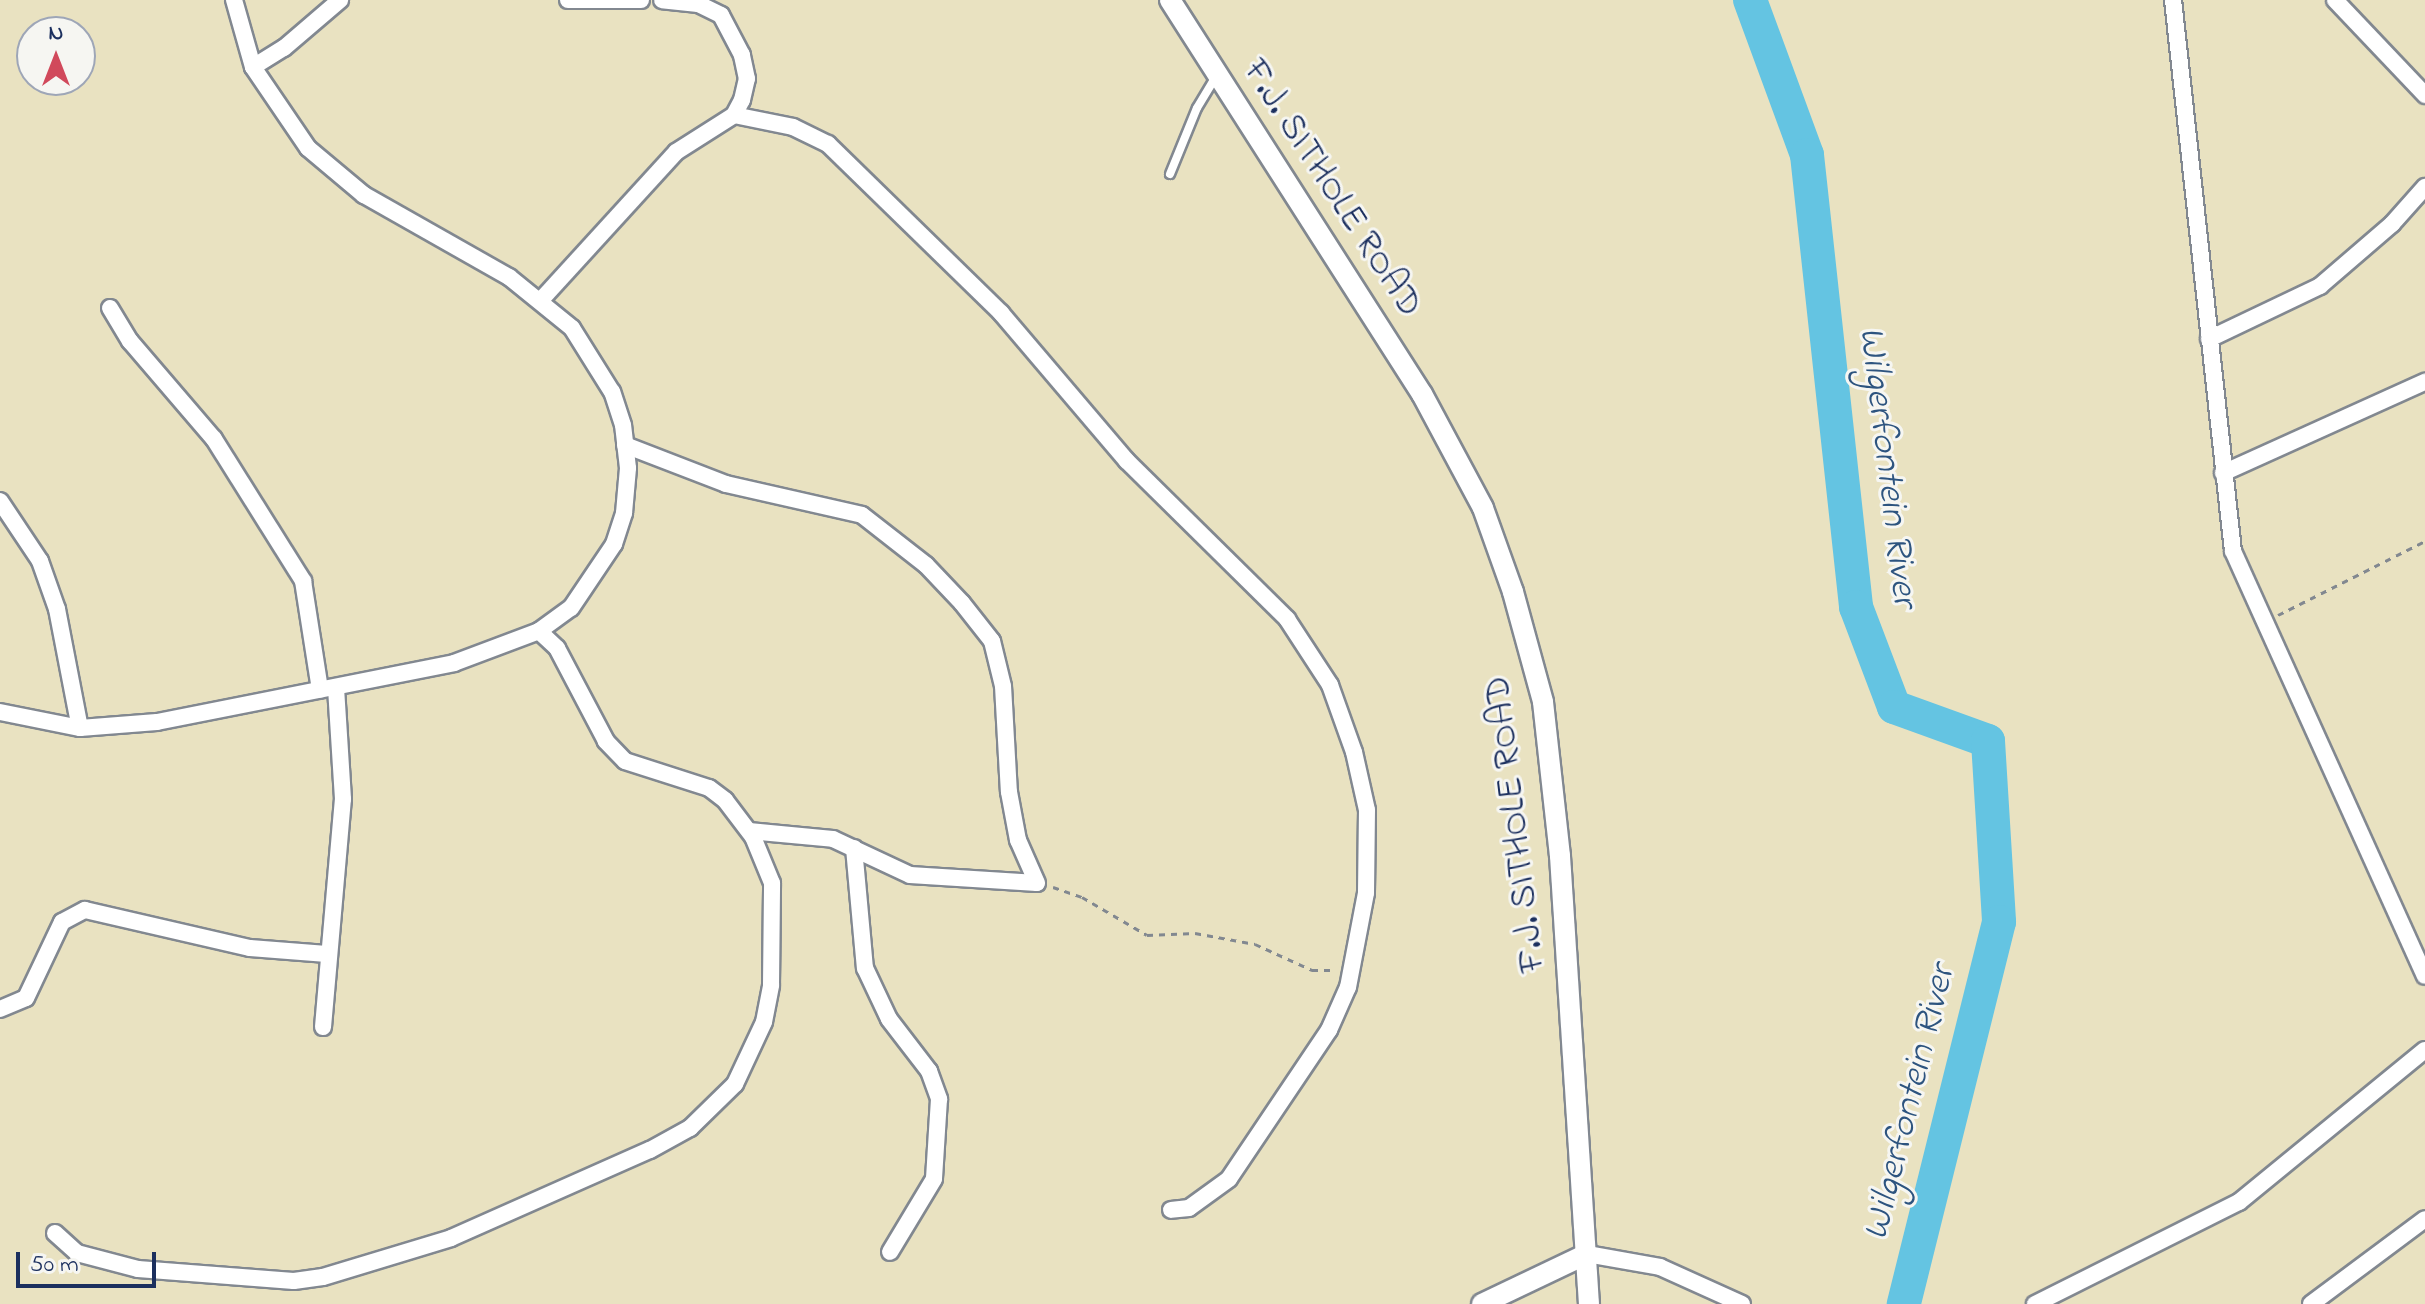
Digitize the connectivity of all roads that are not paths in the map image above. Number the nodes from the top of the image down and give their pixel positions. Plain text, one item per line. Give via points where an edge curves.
1 (234, 0) edge
2 (340, 0) edge
3 (568, 0) edge
4 (641, 0) edge
5 (662, 0) edge
6 (1170, 0) edge
7 (2173, 0) edge
8 (2335, 0) edge
9 (700, 2) edge
10 (253, 67) junction
11 (1218, 74) junction
12 (2425, 95) edge
13 (734, 115) junction
14 (1170, 174) dead end
15 (2425, 187) edge
16 (541, 300) junction
17 (110, 308) dead end
18 (2209, 339) junction
19 (2425, 382) edge
20 (625, 445) junction
21 (2223, 473) junction
22 (0, 501) edge
23 (539, 631) junction
24 (328, 688) junction
25 (0, 712) edge
26 (80, 728) junction
27 (749, 831) junction
28 (854, 848) junction
29 (327, 954) junction
30 (2425, 976) edge
31 (0, 1009) edge
32 (323, 1027) dead end
33 (2425, 1050) edge
34 (1171, 1210) dead end
35 (2425, 1219) edge
36 (55, 1233) dead end
37 (890, 1252) dead end
38 (1587, 1254) junction
39 (1482, 1304) edge
40 (1589, 1304) edge
41 (1742, 1304) edge
42 (2035, 1304) edge
43 (2311, 1304) edge

1 - 10 street
2 - 10 street
3 - 4 street
5 - 9 street
6 - 11 street, F.J. SITHOLE ROAD
7 - 18 street
8 - 12 street
9 - 13 street via 721,15 736,37 747,79
10 - 16 street via 308,148 364,195
11 - 14 lane via 1197,108
11 - 38 street, F.J. SITHOLE ROAD via 1422,394 1483,508 1513,592 1543,702 1560,856
13 - 16 street via 676,152
13 - 34 street via 793,127 828,144 1001,313 1127,461 1287,619 1330,685 1367,810 1366,893 1353,962 1329,1030 1229,1179 1189,1208
15 - 18 street via 2392,224 2320,286
16 - 20 street via 591,354 612,392
17 - 24 street via 130,341 214,439 303,581
18 - 21 street
19 - 21 street
20 - 23 street via 624,513 614,544 571,608
20 - 28 street via 726,484 862,515 926,565 992,641 1003,686 1009,792 1018,840 1037,883 910,875
21 - 30 street via 2233,551
22 - 26 street via 40,561 49,585 71,662
23 - 24 street via 454,663
23 - 27 street via 557,648 606,741 625,761 709,788
24 - 26 street via 157,722
24 - 29 street via 343,799
25 - 26 street
27 - 28 street via 795,832
27 - 36 street via 772,883 769,997 764,1022 735,1084 690,1128 492,1221 323,1277 294,1281 138,1269 77,1253
28 - 37 street via 865,968 889,1019 929,1071 939,1099 934,1179
29 - 31 street via 237,946 85,910 62,922 26,998
29 - 32 street
33 - 42 street via 2239,1202
35 - 43 street
38 - 39 street
38 - 40 street, F.J. SITHOLE ROAD
38 - 41 street via 1660,1267

